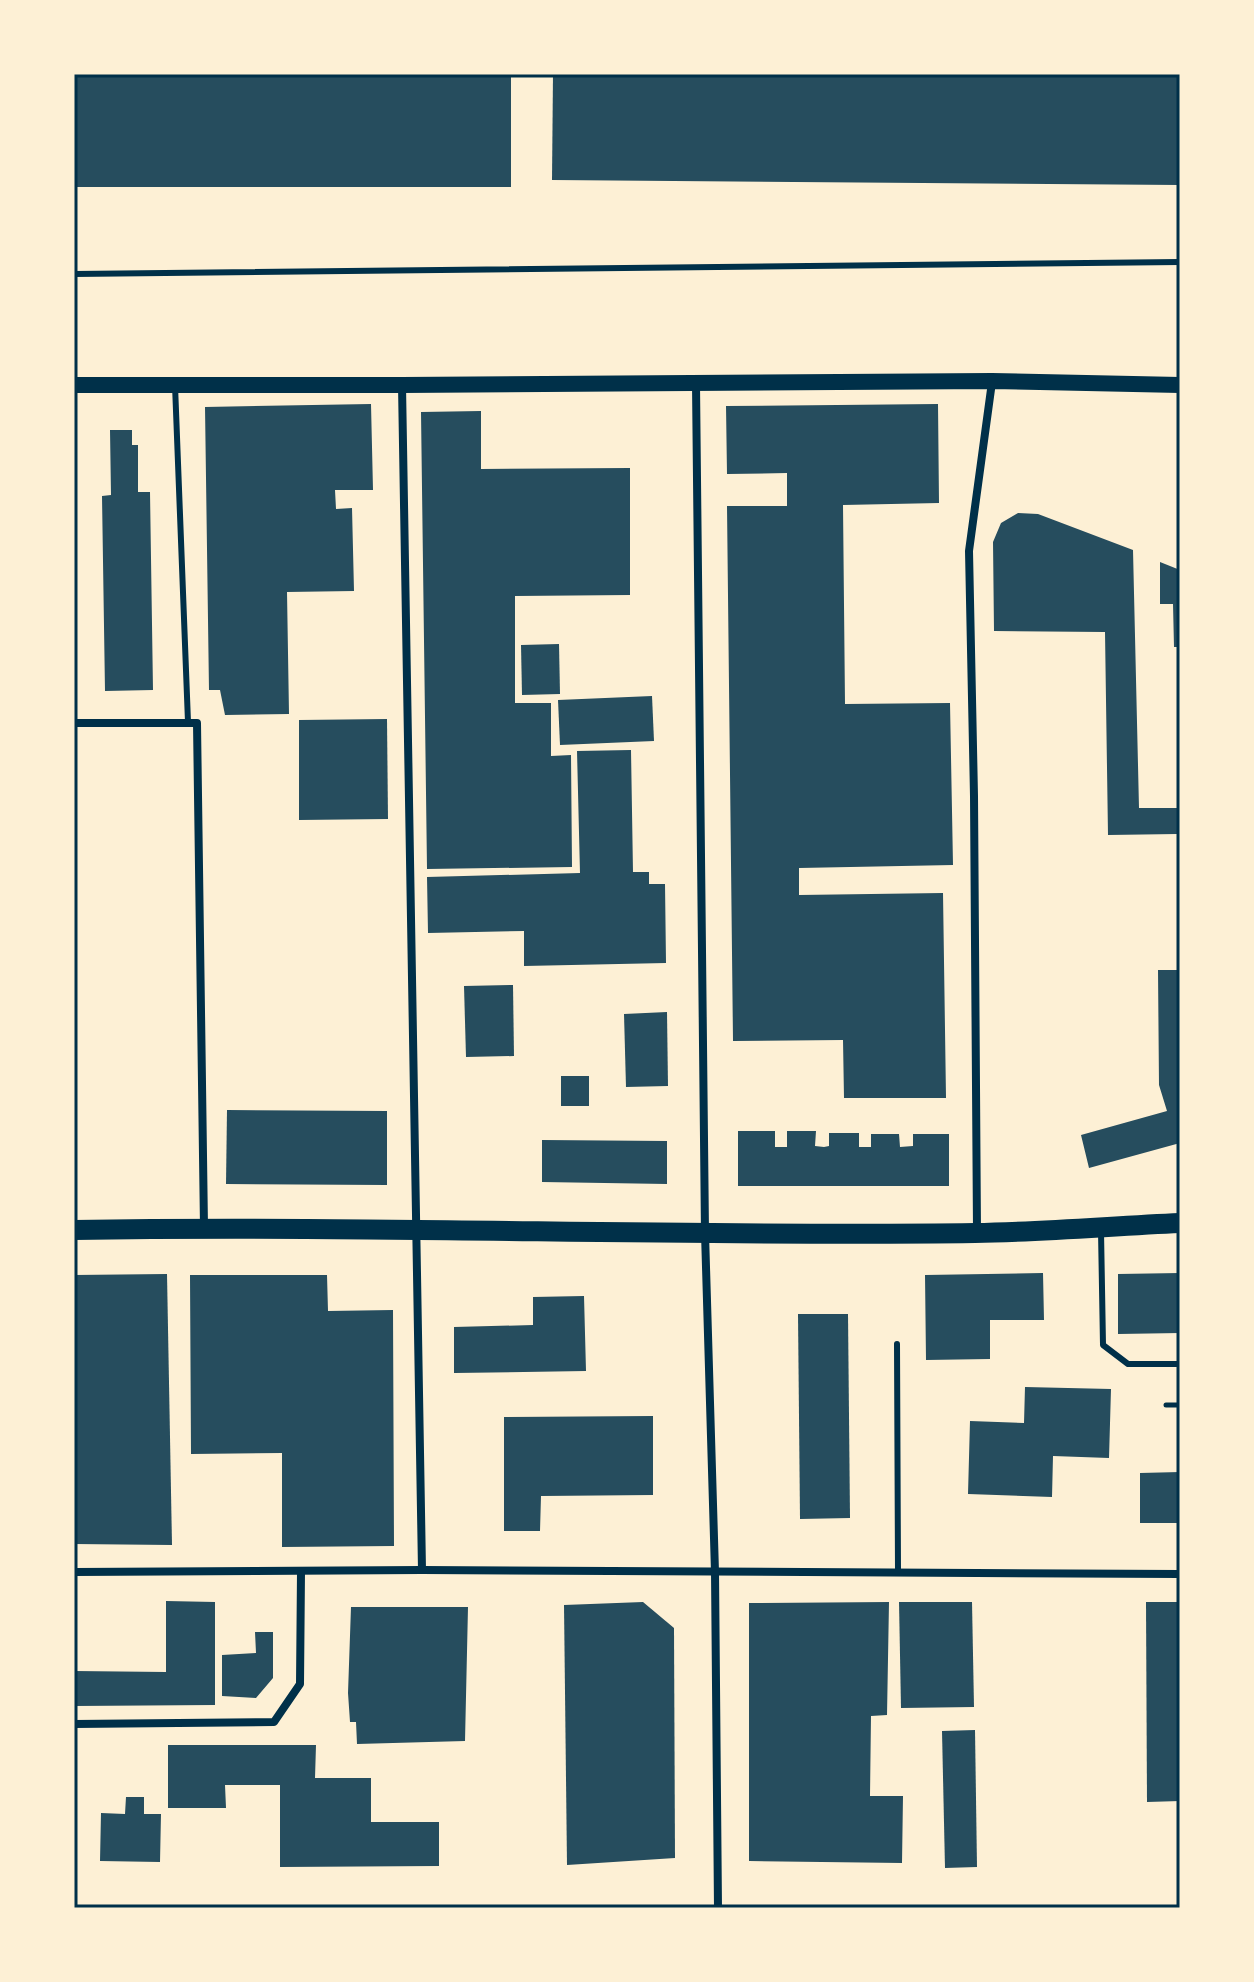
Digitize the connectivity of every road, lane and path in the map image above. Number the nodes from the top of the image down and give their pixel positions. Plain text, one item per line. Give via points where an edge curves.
1 (1180, 262) edge
2 (74, 274) edge
3 (992, 381) junction
4 (696, 384) junction
5 (74, 385) edge
6 (175, 385) junction
7 (402, 385) junction
8 (1180, 385) edge
9 (188, 722) junction
10 (74, 723) edge
11 (1180, 1212) edge
12 (1180, 1223) edge
13 (1128, 1226) junction
14 (1101, 1227) junction
15 (204, 1228) junction
16 (74, 1230) edge
17 (415, 1231) junction
18 (705, 1233) junction
19 (977, 1233) junction
20 (897, 1344) dead end
21 (1180, 1364) edge
22 (1166, 1405) dead end
23 (1180, 1405) edge
24 (422, 1570) junction
25 (898, 1571) junction
26 (74, 1572) edge
27 (301, 1572) junction
28 (715, 1572) junction
29 (1180, 1574) edge
30 (74, 1724) edge
31 (718, 1908) edge

1 - 2 lane
3 - 4 main road
3 - 8 main road
3 - 19 street via 969,551
4 - 7 main road
4 - 18 street
5 - 6 main road
6 - 7 main road
6 - 9 lane
7 - 17 street
9 - 10 street
9 - 15 street via 197,723
11 - 13 main road
12 - 13 main road
13 - 14 main road
14 - 19 main road
14 - 21 lane via 1103,1345 1128,1364
15 - 16 main road
15 - 17 main road
17 - 18 main road
17 - 24 street
18 - 19 main road
18 - 28 street
20 - 25 lane
22 - 23 path
24 - 27 street
24 - 28 street
25 - 28 street
25 - 29 street
26 - 27 street
27 - 30 street via 300,1684 274,1722
28 - 31 street

